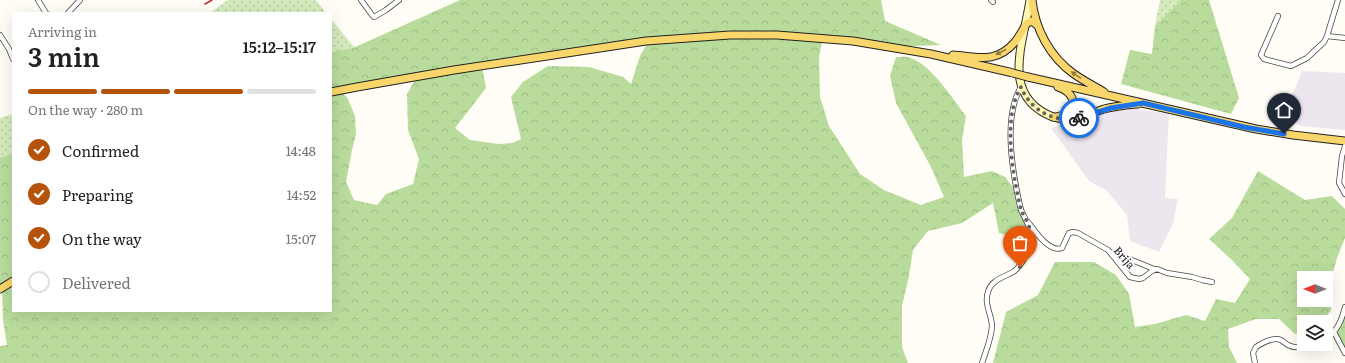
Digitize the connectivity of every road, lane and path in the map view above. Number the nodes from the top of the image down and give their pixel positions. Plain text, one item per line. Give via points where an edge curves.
1 (38, 0) edge
2 (80, 0) edge
3 (361, 0) edge
4 (399, 0) edge
5 (1031, 0) edge
6 (1338, 0) edge
7 (45, 12) edge
8 (69, 12) edge
9 (1278, 16) dead end
10 (1026, 24) junction
11 (1038, 25) junction
12 (0, 35) edge
13 (1327, 36) junction
14 (1345, 38) edge
15 (940, 56) junction
16 (12, 57) edge
17 (1030, 77) junction
18 (1021, 87) junction
19 (332, 92) edge
20 (1109, 95) junction
21 (1143, 103) junction
22 (1053, 117) junction
23 (1345, 141) edge
24 (1345, 146) edge
25 (1345, 194) edge
26 (1025, 217) junction
27 (1110, 252) junction
28 (1154, 270) junction
29 (1212, 282) dead end
30 (12, 283) edge
31 (0, 289) edge
32 (1345, 307) edge
33 (1334, 332) joint
34 (1297, 347) edge
35 (1345, 353) edge
36 (982, 363) edge
37 (1255, 363) edge

1 - 7 street
2 - 8 street
3 - 4 street via 374,17
5 - 10 main road
5 - 11 main road
6 - 13 street
9 - 13 street via 1261,55 1264,60 1291,66 1307,58
10 - 11 main road via 1032,21
10 -> 15 main road via 1016,41 998,54 982,58
10 - 18 main road via 1019,70
20 -> 11 main road via 1078,77 1064,65 1048,47
12 - 16 street
13 - 14 street
15 - 17 main road, bridge
15 - 19 main road via 829,38 758,34 714,35 656,40 557,54
17 - 20 main road
17 - 22 main road via 1064,89 1071,95 1073,103 1069,111
18 - 22 main road via 1034,106
18 - 26 street via 1015,102 1010,135 1013,170 1021,210
20 - 21 main road
21 - 22 main road via 1111,108 1074,119
21 - 23 main road via 1266,131
24 - 25 street via 1339,183
26 - 27 street, Brija via 1050,247 1062,248 1067,235 1073,232
26 - 36 street via 1032,239 1024,260 1017,270 993,283 988,290 987,303 992,326
27 - 28 street
27 - 28 street, Brija via 1130,276 1139,279
28 - 29 street
30 - 31 main road
32 - 33 street via 1342,319
33 - 35 street
34 - 37 street via 1282,340 1271,340 1256,346 1253,353

